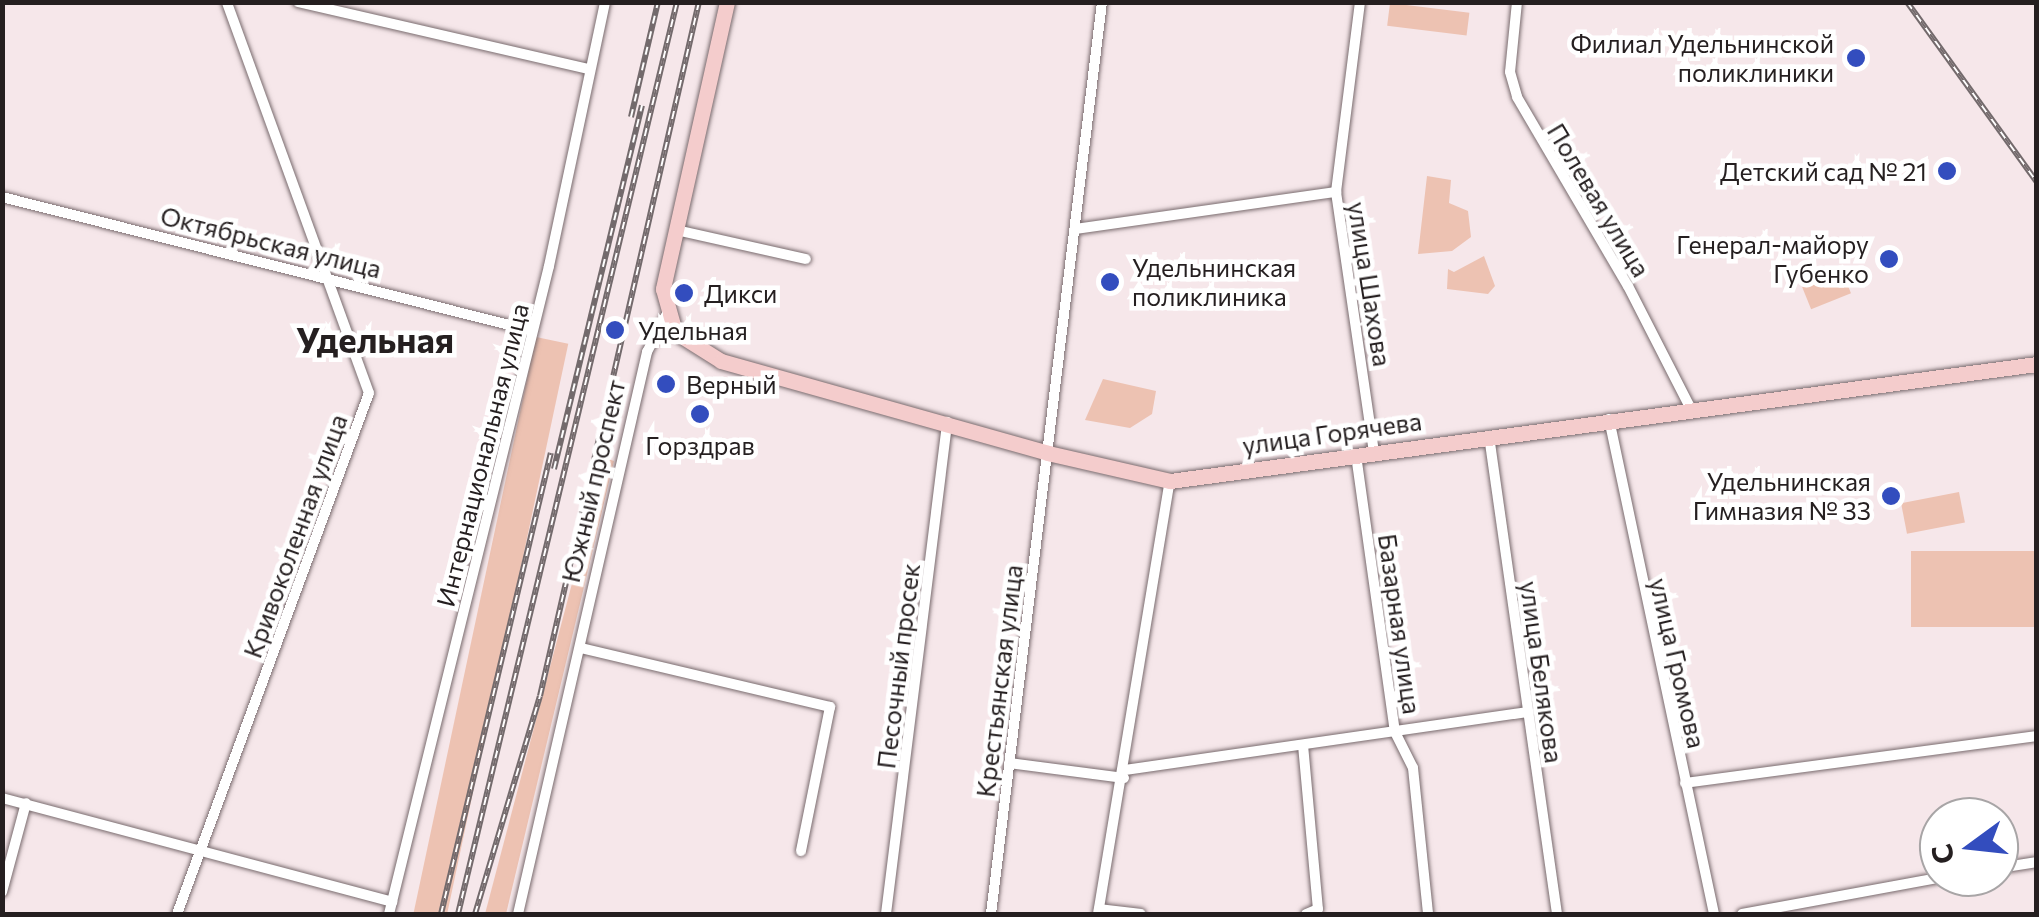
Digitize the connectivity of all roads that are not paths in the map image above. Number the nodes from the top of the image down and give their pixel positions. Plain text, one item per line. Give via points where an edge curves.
1 (227, 2) edge
2 (298, 2) edge
3 (605, 2) edge
4 (727, 2) edge
5 (1102, 2) edge
6 (1360, 2) edge
7 (1517, 2) edge
8 (588, 69) junction
9 (1336, 192) junction
10 (2, 196) edge
11 (1074, 228) junction
12 (676, 230) junction
13 (806, 258) dead end
14 (328, 274) junction
15 (666, 316) junction
16 (529, 330) junction
17 (2036, 364) edge
18 (1692, 409) junction
19 (1608, 419) junction
20 (947, 422) junction
21 (1489, 436) junction
22 (1048, 453) junction
23 (1374, 453) junction
24 (1356, 455) junction
25 (1170, 481) junction
26 (581, 648) junction
27 (1527, 712) junction
28 (1395, 732) junction
29 (2036, 736) edge
30 (1303, 745) junction
31 (1010, 763) junction
32 (1124, 774) junction
33 (1686, 784) junction
34 (2, 798) edge
35 (26, 803) junction
36 (202, 846) junction
37 (801, 851) dead end
38 (1919, 881) edge
39 (2, 892) edge
40 (391, 908) edge
41 (1098, 912) edge
42 (177, 914) edge
43 (518, 914) edge
44 (886, 914) edge
45 (991, 914) edge
46 (1141, 914) edge
47 (1306, 914) edge
48 (1428, 914) edge
49 (1557, 914) edge
50 (1714, 914) edge
51 (1742, 914) edge

1 - 14 street, Кривоколенная улица
2 - 8 street
3 - 8 street, Интернациональная улица
4 - 12 main road, Южный проспект
5 - 11 street, Крестьянская улица
6 - 9 street, улица Шахова
7 - 18 street, Полевая улица via 1510,72 1517,97
8 - 16 street, Интернациональная улица via 549,266
9 - 11 street
9 - 23 street, улица Шахова
10 - 14 street, Октябрьская улица
11 - 22 street, Крестьянская улица
12 - 13 street
12 - 15 main road, Южный проспект via 663,289
14 - 16 street, Октябрьская улица
14 - 36 street, Кривоколенная улица via 369,393
15 - 20 main road, улица Горячева via 683,341 708,357
15 - 26 street, Южный проспект via 647,352
16 - 40 street, Интернациональная улица
17 - 18 main road, улица Горячева
18 - 19 main road, улица Горячева
19 - 21 main road, улица Горячева
19 - 33 street, улица Громова
20 - 22 main road, улица Горячева
20 - 44 street, Песочный просек
21 - 23 main road, улица Горячева
21 - 27 street, улица Белякова
22 - 25 main road, улица Горячева
22 - 31 street, Крестьянская улица
23 - 24 main road, улица Горячева
24 - 25 main road, улица Горячева
24 - 28 street, Базарная улица
25 - 32 street
26 - 37 street via 830,707
26 - 43 street, Южный проспект
27 - 28 street
27 - 49 street, улица Белякова
28 - 30 street
28 - 48 street, Базарная улица via 1413,768
29 - 33 street
30 - 32 street
30 - 47 street via 1318,909
31 - 32 street
31 - 45 street, Крестьянская улица
32 - 41 street
33 - 50 street, улица Громова
34 - 35 street
35 - 36 street
35 - 39 street
36 - 40 street
36 - 42 street, Кривоколенная улица
38 - 51 street
41 - 46 street

